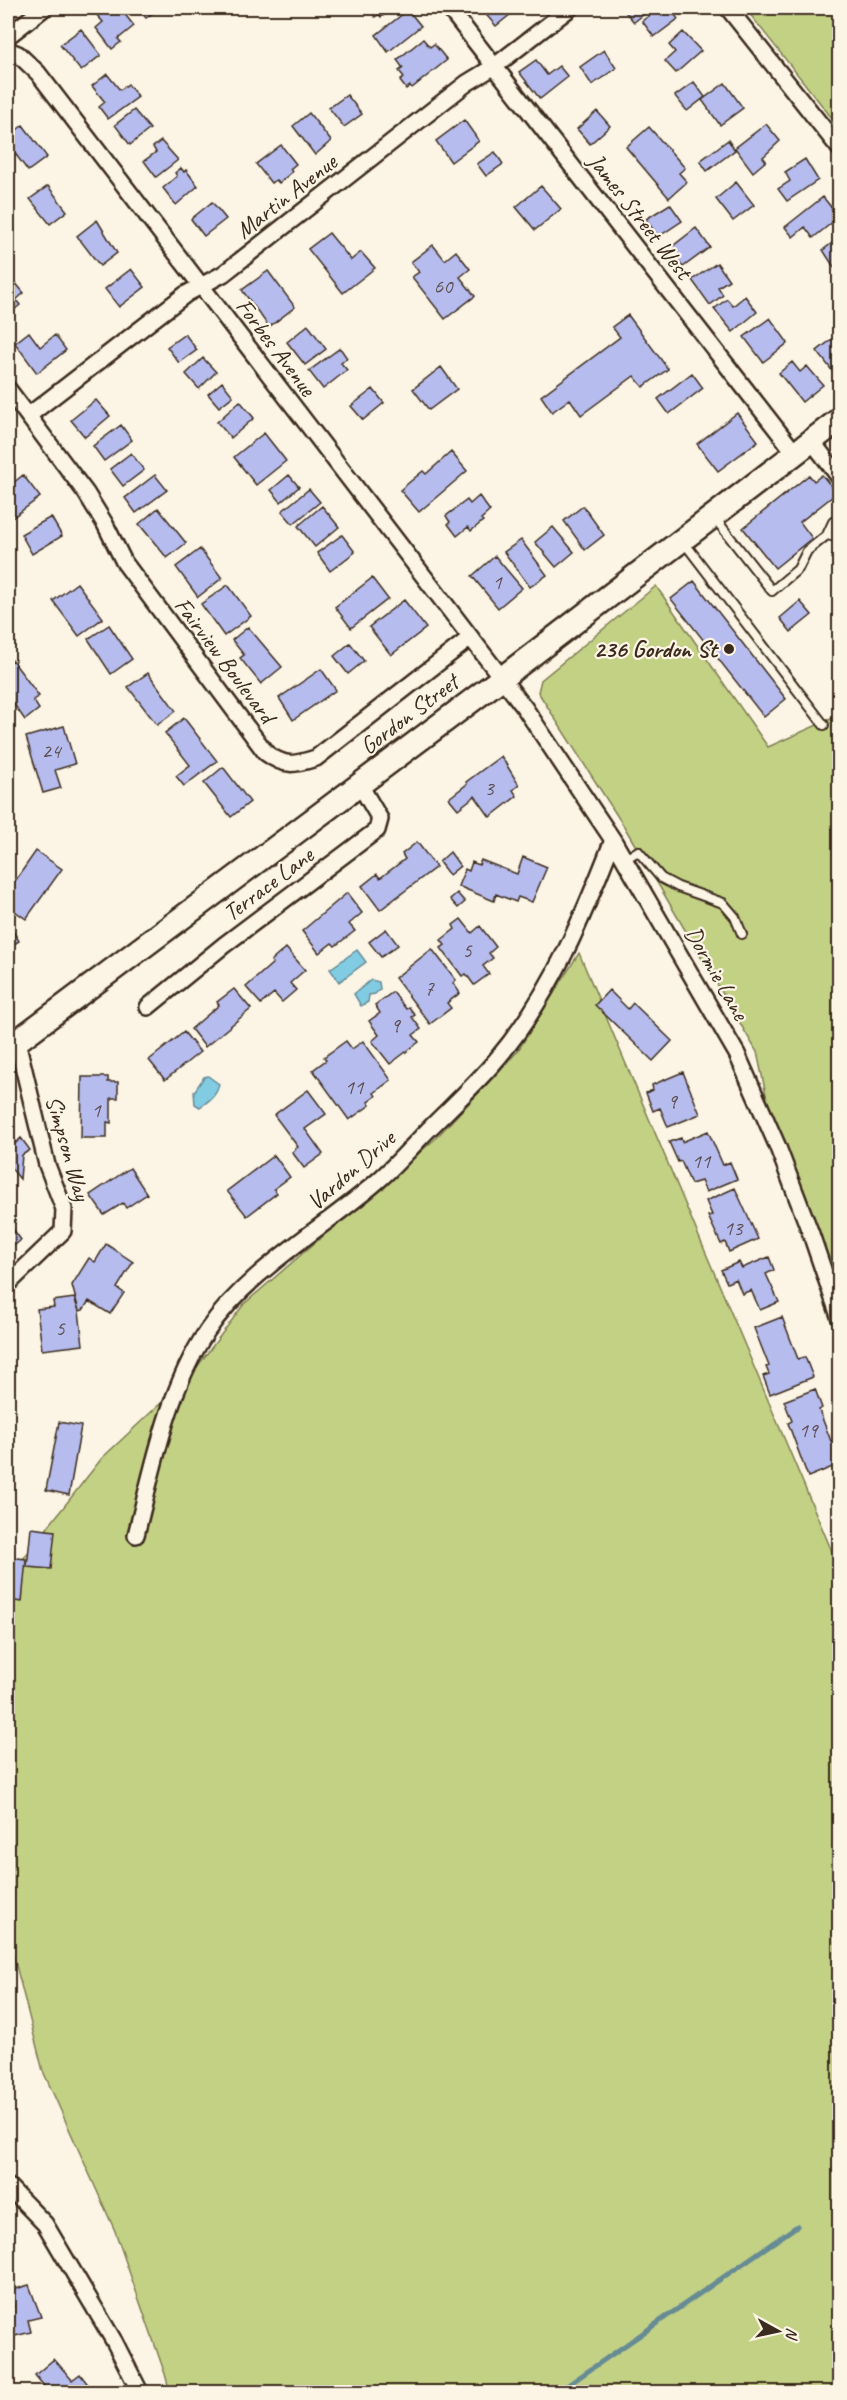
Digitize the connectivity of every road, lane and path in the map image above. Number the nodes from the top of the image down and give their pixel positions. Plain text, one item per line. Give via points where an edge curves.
1 (44, 8) edge
2 (449, 8) edge
3 (570, 8) edge
4 (728, 8) edge
5 (8, 36) edge
6 (8, 50) edge
7 (495, 66) junction
8 (840, 150) edge
9 (201, 285) junction
10 (8, 389) edge
11 (28, 416) junction
12 (840, 419) edge
13 (803, 447) junction
14 (840, 478) edge
15 (714, 516) junction
16 (840, 518) edge
17 (827, 535) junction
18 (840, 538) edge
19 (682, 540) junction
20 (470, 638) junction
21 (502, 678) junction
22 (824, 725) dead end
23 (360, 785) junction
24 (613, 840) junction
25 (624, 860) junction
26 (742, 934) dead end
27 (148, 1007) dead end
28 (12, 1045) edge
29 (10, 1282) dead end
30 (840, 1318) edge
31 (136, 1535) dead end
32 (8, 2186) edge
33 (140, 2392) edge

1 - 5 street
2 - 7 street, James Street West
3 - 7 street, Martin Avenue
4 - 8 street
6 - 9 street, Forbes Avenue via 38,73
7 - 9 street, Martin Avenue via 467,83 223,274
7 - 13 street, James Street West
9 - 11 street, Martin Avenue
9 - 20 street, Forbes Avenue
10 - 11 street, Fairview Boulevard
11 - 20 street, Fairview Boulevard via 86,493 123,562 266,753 277,761 295,764 316,758
12 - 13 main road, Gordon Street
13 - 14 street, James Street West
13 - 15 main road, Gordon Street
15 - 17 lane via 772,591 798,569 807,551
15 - 19 main road, Gordon Street
16 - 17 lane via 833,522
17 - 18 lane
19 - 21 main road, Gordon Street
19 - 22 lane
20 - 21 street, Forbes Avenue
21 - 23 main road, Gordon Street
21 - 24 street, Dormie Lane
23 - 27 street, Terrace Lane via 380,819 377,830
23 - 28 main road, Gordon Street
24 - 25 street, Dormie Lane
24 - 31 street, Vardon Drive via 563,957 497,1059 381,1178 247,1286 207,1332 164,1425
25 - 26 lane via 638,851 661,878 723,903
25 - 30 street, Dormie Lane via 736,1054 777,1145
28 - 29 street, Simpson Way via 64,1209 63,1232
32 - 33 street via 45,2224

